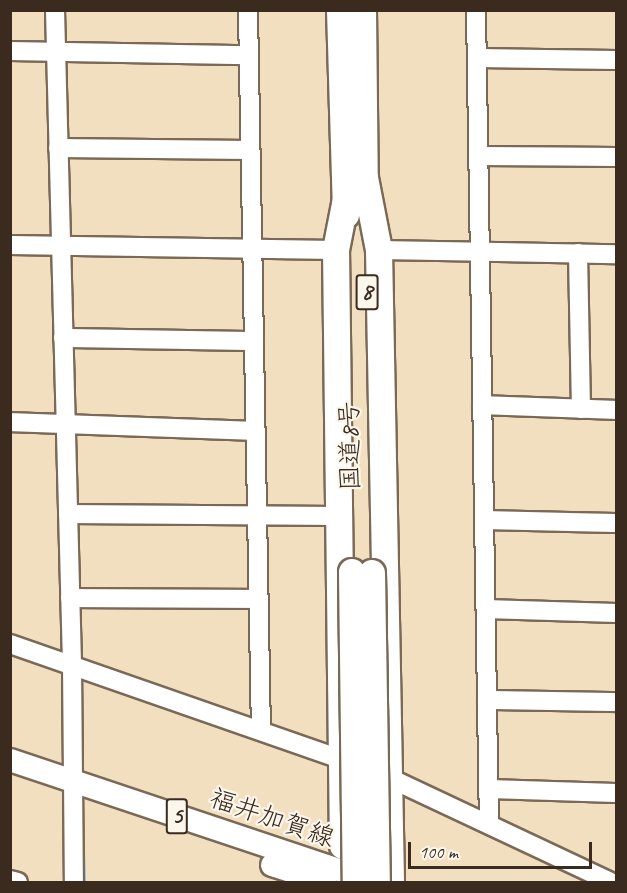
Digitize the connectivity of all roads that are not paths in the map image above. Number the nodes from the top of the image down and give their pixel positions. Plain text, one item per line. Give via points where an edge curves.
1 (55, 10) edge
2 (248, 10) edge
3 (340, 10) edge
4 (363, 10) edge
5 (476, 10) edge
6 (10, 51) edge
7 (56, 51) junction
8 (249, 55) junction
9 (478, 58) junction
10 (616, 60) edge
11 (58, 148) junction
12 (250, 150) junction
13 (479, 156) junction
14 (616, 156) edge
15 (365, 178) junction
16 (346, 199) junction
17 (10, 245) edge
18 (61, 246) junction
19 (252, 249) junction
20 (336, 250) junction
21 (379, 250) junction
22 (480, 251) junction
23 (578, 253) junction
24 (616, 254) edge
25 (63, 338) junction
26 (254, 341) junction
27 (482, 405) junction
28 (581, 409) junction
29 (616, 410) edge
30 (10, 422) edge
31 (66, 426) junction
32 (255, 430) junction
33 (68, 514) junction
34 (257, 515) junction
35 (338, 516) junction
36 (484, 520) junction
37 (616, 523) edge
38 (362, 573) junction
39 (70, 598) junction
40 (258, 599) junction
41 (486, 609) junction
42 (616, 613) edge
43 (10, 644) edge
44 (72, 664) junction
45 (487, 700) junction
46 (616, 702) edge
47 (261, 731) junction
48 (341, 759) junction
49 (10, 760) edge
50 (10, 775) edge
51 (389, 777) junction
52 (70, 788) junction
53 (489, 789) junction
54 (616, 793) edge
55 (489, 824) junction
56 (10, 880) edge
57 (342, 880) edge
58 (18, 882) edge
59 (74, 882) edge
60 (375, 882) edge
61 (391, 882) edge
62 (610, 882) edge

1 - 7 street
2 - 8 street
3 - 16 highway, 国道8号 / 8
4 - 15 highway, 国道8号 / 8
5 - 9 street
6 - 7 street
7 - 8 street
7 - 11 street
8 - 12 street
9 - 10 street
9 - 13 street
11 - 12 street
11 - 18 street
12 - 19 street
13 - 14 street
13 - 22 street
15 - 21 highway
15 - 38 highway, 国道8号 / 8
16 - 20 highway
16 - 38 highway, 国道8号 / 8
17 - 18 street
18 - 19 street
18 - 25 street
19 - 20 street
19 - 26 street
20 - 35 highway
21 - 22 street
21 - 51 highway
22 - 23 street
22 - 27 street
23 - 24 street
23 - 28 street
25 - 26 street
25 - 31 street
26 - 32 street
27 - 28 street
27 - 36 street
28 - 29 street
30 - 31 street
31 - 32 street
31 - 33 street
32 - 34 street
33 - 34 street
33 - 39 street
34 - 35 street
34 - 40 street
35 - 48 highway
36 - 37 street
36 - 41 street
38 - 57 highway, 国道8号 / 8, bridge
38 - 60 highway, 国道8号 / 8, bridge
39 - 40 street
39 - 44 street
40 - 47 street
41 - 42 street
41 - 45 street
43 - 44 street
44 - 47 street
44 - 52 street
45 - 46 street
45 - 53 street
47 - 48 street
48 - 51 street
48 - 57 highway
49 - 52 main road, 福井加賀線 / 5
50 - 52 main road, 福井加賀線 / 5
51 - 55 street
51 - 61 highway
52 - 57 main road, 福井加賀線 / 5
52 - 59 street
53 - 54 street
53 - 55 street
55 - 62 street
56 - 58 street
57 - 60 highway

